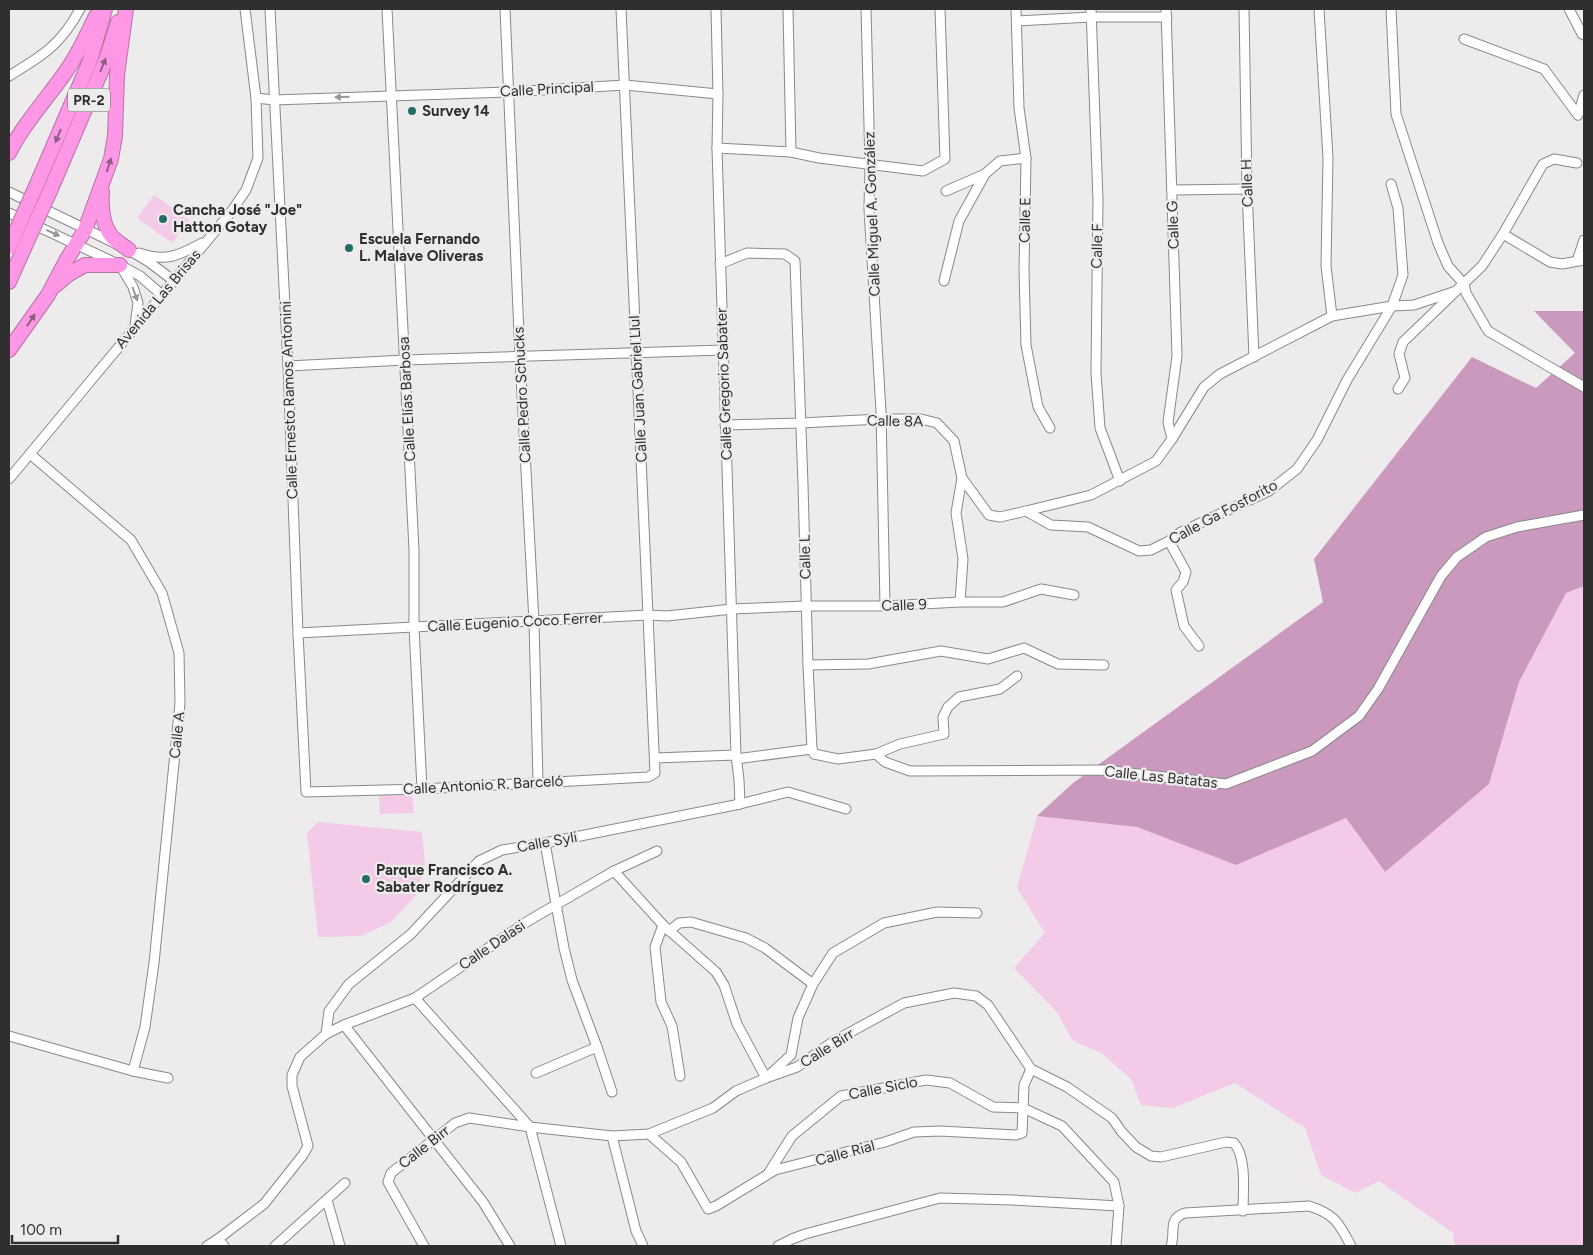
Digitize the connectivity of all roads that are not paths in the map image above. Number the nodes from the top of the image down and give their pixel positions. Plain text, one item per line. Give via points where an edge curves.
1 (80, 9) edge
2 (99, 9) edge
3 (104, 9) edge
4 (124, 9) edge
5 (245, 9) edge
6 (270, 9) edge
7 (387, 9) edge
8 (505, 9) edge
9 (621, 9) edge
10 (716, 9) edge
11 (788, 9) edge
12 (866, 9) edge
13 (940, 9) edge
14 (1016, 9) edge
15 (1244, 9) edge
16 (1319, 9) edge
17 (1392, 9) edge
18 (1569, 9) edge
19 (1091, 13) edge
20 (1167, 13) edge
21 (1017, 20) junction
22 (1584, 35) edge
23 (1464, 38) dead end
24 (9, 76) edge
25 (625, 85) junction
26 (508, 92) junction
27 (718, 94) junction
28 (391, 95) junction
29 (1584, 95) edge
30 (256, 98) junction
31 (274, 100) junction
32 (717, 148) junction
33 (791, 152) junction
34 (9, 153) edge
35 (1026, 158) junction
36 (1578, 163) dead end
37 (870, 164) junction
38 (985, 174) junction
39 (1391, 184) dead end
40 (102, 186) junction
41 (1247, 189) junction
42 (1172, 190) junction
43 (946, 191) dead end
44 (9, 192) edge
45 (9, 213) edge
46 (85, 230) junction
47 (1503, 234) junction
48 (1584, 240) edge
49 (207, 241) junction
50 (76, 244) junction
51 (9, 247) edge
52 (129, 250) junction
53 (1581, 260) edge
54 (720, 264) junction
55 (120, 265) junction
56 (174, 281) junction
57 (944, 281) dead end
58 (9, 282) edge
59 (1464, 284) junction
60 (52, 288) junction
61 (1456, 291) junction
62 (162, 295) junction
63 (1392, 306) junction
64 (1332, 316) junction
65 (135, 326) junction
66 (9, 350) edge
67 (723, 350) junction
68 (637, 352) junction
69 (520, 357) junction
70 (1254, 357) junction
71 (405, 360) junction
72 (288, 366) junction
73 (1584, 387) edge
74 (1398, 389) dead end
75 (880, 419) junction
76 (801, 423) junction
77 (725, 425) junction
78 (1050, 428) dead end
79 (1172, 439) junction
80 (30, 454) junction
81 (962, 478) junction
82 (9, 479) edge
83 (1120, 481) junction
84 (1026, 511) junction
85 (1584, 515) edge
86 (1169, 541) junction
87 (1074, 595) dead end
88 (960, 602) junction
89 (806, 606) junction
90 (885, 606) junction
91 (732, 609) junction
92 (648, 615) junction
93 (534, 622) junction
94 (414, 628) junction
95 (298, 633) junction
96 (1199, 646) dead end
97 (808, 665) junction
98 (1104, 665) dead end
99 (1018, 676) dead end
100 (812, 749) junction
101 (876, 754) junction
102 (736, 757) junction
103 (655, 758) junction
104 (655, 768) joint
105 (538, 782) junction
106 (422, 789) junction
107 (306, 792) joint
108 (740, 804) junction
109 (846, 809) dead end
110 (545, 843) junction
111 (657, 851) dead end
112 (614, 871) junction
113 (555, 906) junction
114 (977, 913) dead end
115 (666, 928) junction
116 (813, 984) junction
117 (415, 998) junction
118 (344, 1025) junction
119 (326, 1034) junction
120 (9, 1036) edge
121 (597, 1047) junction
122 (1031, 1069) junction
123 (133, 1071) junction
124 (536, 1072) dead end
125 (680, 1076) dead end
126 (168, 1078) dead end
127 (766, 1078) junction
128 (612, 1092) dead end
129 (1023, 1108) junction
130 (530, 1127) junction
131 (649, 1134) junction
132 (612, 1136) junction
133 (435, 1139) junction
134 (767, 1175) junction
135 (345, 1183) dead end
136 (327, 1200) junction
137 (1119, 1206) junction
138 (1243, 1211) junction
139 (221, 1243) edge
140 (207, 1246) edge
141 (275, 1246) edge
142 (340, 1246) edge
143 (424, 1246) edge
144 (510, 1246) edge
145 (561, 1246) edge
146 (643, 1246) edge
147 (778, 1246) edge
148 (1116, 1246) edge
149 (1171, 1246) edge
150 (1351, 1246) edge

1 - 24 street via 52,48
2 - 34 highway via 80,49
3 -> 51 highway, PR-2, bridge via 90,61
40 -> 4 highway via 116,136 117,75
58 -> 4 highway, PR-2, bridge via 106,60
5 - 30 street, Avenida Las Brisas
6 - 31 street, Calle Ernesto Ramos Antonini
7 - 28 street, Calle Elías Barbosa
8 - 26 street, Calle Pedro Schucks
9 - 25 street, Calle Juan Gabriel Llul
10 - 27 street, Calle Gregorio Sabater
11 - 33 street
12 - 37 street, Calle Miguel A. González
13 - 37 street via 945,160 922,171
14 - 21 street, Calle E
15 - 41 street, Calle H
16 - 64 street via 1328,158 1326,266
17 - 59 street via 1396,114 1438,243 1448,266
18 - 22 street
19 - 20 street
19 - 21 street
19 - 83 street, Calle F via 1098,200 1096,374 1100,428
20 - 42 street, Calle G
21 - 35 street, Calle E via 1019,108
23 - 29 street via 1544,69 1578,115
25 - 26 street, Calle Principal
25 - 27 street, Calle Principal
25 - 68 street, Calle Juan Gabriel Llul
26 - 28 street, Calle Principal
26 - 69 street, Calle Pedro Schucks
27 - 32 street, Calle Gregorio Sabater
28 -> 31 street, Calle Principal
28 - 71 street, Calle Elías Barbosa
30 - 31 street, Calle Principal
30 - 49 street, Avenida Las Brisas via 258,158 246,190
31 - 72 street, Calle Ernesto Ramos Antonini
32 - 33 street
32 - 54 street, Calle Gregorio Sabater
33 - 37 street
35 - 38 street via 1000,161
35 - 78 street, Calle E via 1026,345 1038,407
36 - 47 street via 1554,159 1542,164
37 - 75 street, Calle Miguel A. González via 869,209
38 - 43 street
38 - 57 street via 959,220
39 - 63 street, Calle Ga Fosforito via 1398,208 1403,275
40 - 46 highway
40 - 52 highway via 105,226 112,237
41 - 42 street
41 - 70 street, Calle H
42 - 79 street, Calle G via 1177,356 1168,422
44 - 46 street
45 -> 50 street
46 - 50 highway
46 - 52 street
47 - 53 street via 1550,262 1562,264
47 - 59 street via 1482,266
48 - 53 street
49 - 52 street via 178,256 159,258
49 - 56 street, Avenida Las Brisas
50 - 55 street
50 - 60 highway
52 - 56 street
54 - 67 street, Calle Gregorio Sabater
54 - 76 street, Calle L via 747,253 785,254 794,261
55 - 60 highway via 85,265
55 - 62 street via 140,276
55 -> 65 street via 138,303
56 - 62 street, Avenida Las Brisas
59 - 61 street
59 - 73 street via 1488,330
66 -> 60 highway
61 - 63 street via 1414,305
61 - 74 street via 1403,342 1399,354 1405,378
62 - 65 street, Avenida Las Brisas
63 - 64 street
63 - 86 street, Calle Ga Fosforito via 1347,380 1318,440 1297,469 1269,491 1181,532
64 - 70 street
65 - 80 street, Avenida Las Brisas
67 - 68 street
67 - 77 street, Calle Gregorio Sabater
68 - 69 street
68 - 92 street, Calle Juan Gabriel Llul
69 - 71 street
69 - 93 street, Calle Pedro Schucks
70 - 79 street via 1220,374 1204,387
71 - 72 street
71 - 94 street, Calle Elías Barbosa via 414,550
72 - 95 street, Calle Ernesto Ramos Antonini
75 - 76 street, Calle 8A
75 - 81 street, Calle 8A via 937,422 954,442
75 - 90 street, Calle Miguel A. González
76 - 77 street, Calle 8A
76 - 89 street, Calle L
77 - 91 street, Calle Gregorio Sabater
79 - 83 street via 1156,461
80 - 82 street, Avenida Las Brisas
80 - 123 street, Calle A via 131,540 162,593 179,653 180,703 154,963 145,1027
81 - 84 street via 989,515 1000,517
81 - 88 street, Calle 8A via 956,513 963,559
83 - 84 street via 1091,495
84 - 86 street, Calle Ga Fosforito via 1051,525 1088,527 1139,551 1152,550
85 - 101 street, Calle Las Batatas via 1509,529 1486,537 1457,558 1441,576 1378,690 1359,716 1312,751 1226,784 1104,770 910,772 885,762
86 - 96 street via 1186,572 1184,582 1176,590 1184,626
87 - 88 street, Calle 9 via 1041,589 1003,602
88 - 90 street, Calle 9
89 - 90 street, Calle 9
89 - 91 street, Calle 9
89 - 97 street, Calle L
91 - 92 street, Calle Eugenio Coco Ferrer
91 - 102 street, Calle Gregorio Sabater
92 - 93 street, Calle Eugenio Coco Ferrer
92 - 103 street, Calle Juan Gabriel Llul
93 - 94 street, Calle Eugenio Coco Ferrer
93 - 105 street, Calle Pedro Schucks
94 - 95 street, Calle Eugenio Coco Ferrer
94 - 106 street, Calle Elías Barbosa
95 - 107 street, Calle Ernesto Ramos Antonini
97 - 98 street via 868,664 941,651 988,659 1024,648 1058,664
97 - 100 street, Calle L
99 - 101 street via 1000,689 959,697 943,717 944,734 900,744
100 - 101 street via 814,754 838,759
100 - 102 street
102 - 103 street
102 - 108 street, Calle Gregorio Sabater
103 - 104 street, Calle Juan Gabriel Llul
104 - 105 street, Calle Antonio R. Barceló via 655,773 648,777
105 - 106 street, Calle Antonio R. Barceló
106 - 107 street, Calle Antonio R. Barceló
108 - 109 street, Calle Syli via 788,792
108 - 110 street, Calle Syli
110 - 113 street
110 - 119 street, Calle Syli via 502,850 479,861 411,934 349,984 329,1011
111 - 112 street, Calle Dalasi
112 - 113 street, Calle Dalasi
112 - 115 street
113 - 117 street, Calle Dalasi
113 - 121 street via 572,980
114 - 116 street via 937,912 884,923 834,954
115 - 116 street via 691,922 746,938 765,948
115 - 125 street via 655,947 661,1002 672,1026
115 - 127 street via 716,972 724,985 737,1024
116 - 127 street via 798,1018 791,1055
117 - 118 street, Calle Dalasi
117 - 130 street
118 - 119 street, Calle Dalasi
118 - 133 street
119 - 139 street, Calle Dalasi via 300,1057 292,1075 308,1146 264,1204
120 - 123 street
121 - 124 street
121 - 128 street
122 - 127 street, Calle Birr via 988,1005 976,996 954,992 904,1003 834,1041 797,1067
122 - 129 street, Calle Rial via 1024,1085
122 - 138 street, Calle Birr via 1067,1087 1112,1118 1136,1147 1151,1156 1162,1157 1234,1142 1239,1147 1244,1175
123 - 126 street
127 - 131 street, Calle Birr via 736,1091 713,1108
129 - 134 street, Calle Rial via 1022,1133 1016,1135 914,1132 775,1170
129 - 134 street, Calle Siclo via 993,1107 950,1083 926,1080 841,1096 792,1136
129 - 137 street, Calle Siclo via 1068,1132 1114,1182
130 - 132 street, Calle Birr
130 - 133 street, Calle Birr via 469,1118 455,1123
130 - 145 street
131 - 132 street, Calle Birr
131 - 134 street, Calle Rial via 681,1162 708,1209
132 - 146 street via 636,1231
133 - 143 street, Calle Birr via 391,1173 388,1182
133 - 144 street via 483,1202
135 - 136 street
136 - 141 street
136 - 142 street
137 - 147 street via 940,1198 805,1234
137 - 148 street, Calle Siclo
138 - 149 street via 1178,1216 1174,1220
138 - 150 street via 1309,1206 1323,1210 1339,1223
139 - 140 street, Calle Dalasi

